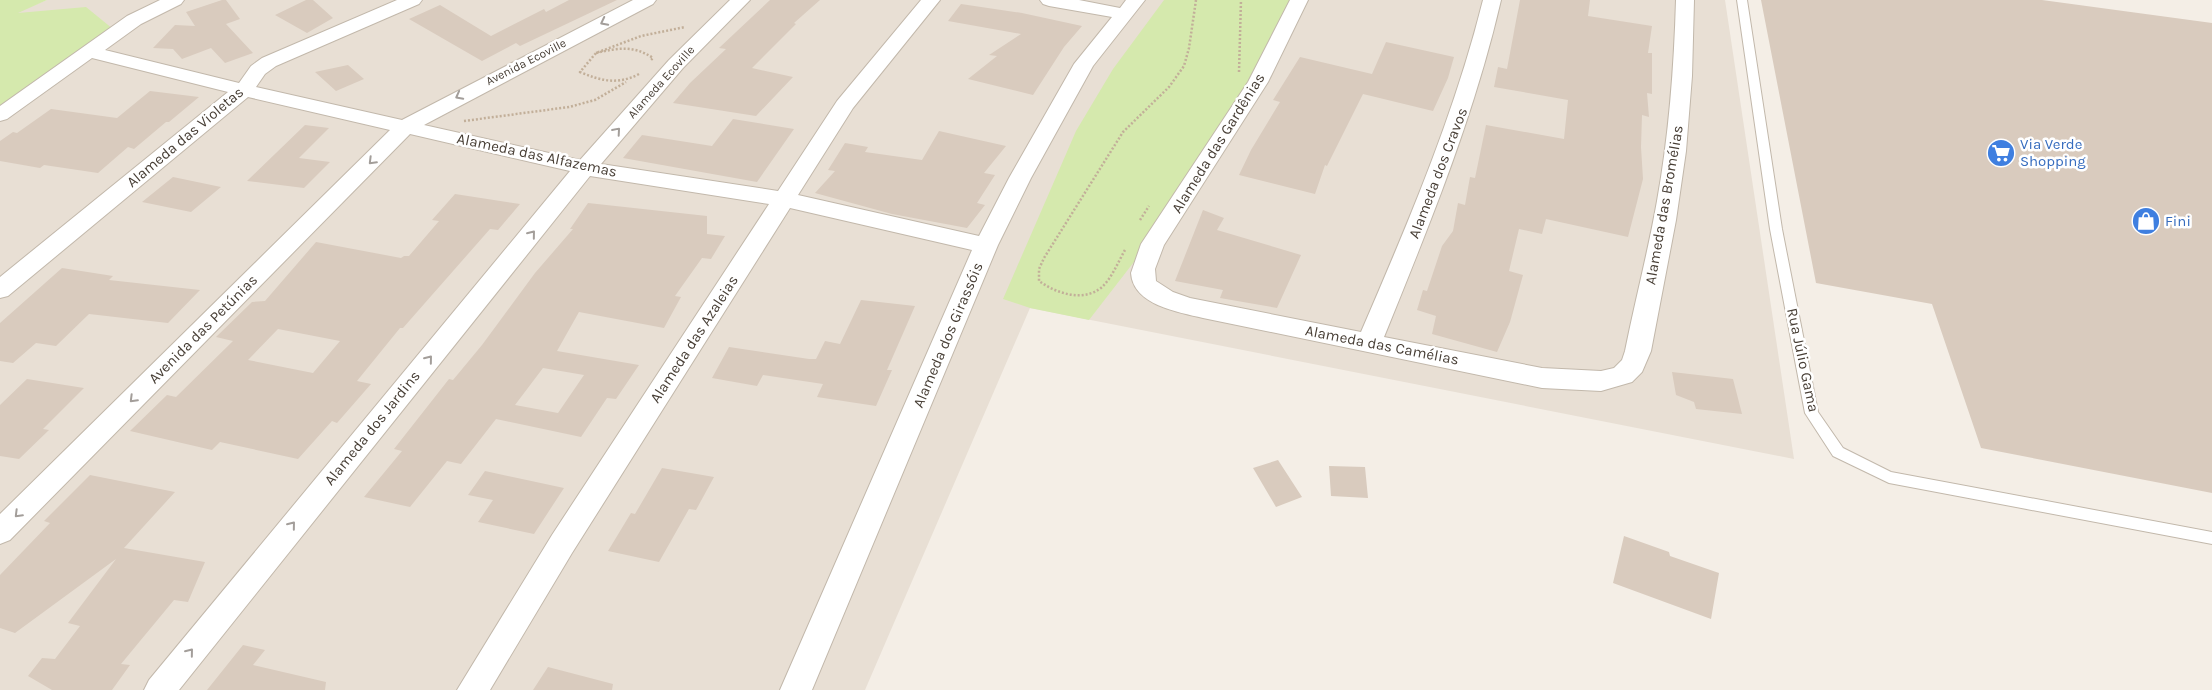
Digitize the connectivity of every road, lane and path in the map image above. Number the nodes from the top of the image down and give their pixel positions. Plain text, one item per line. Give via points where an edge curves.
1 (175, 0) edge
2 (413, 0) edge
3 (647, 0) edge
4 (741, 0) edge
5 (931, 0) edge
6 (1048, 0) edge
7 (1196, 0) edge
8 (1241, 0) edge
9 (1299, 0) edge
10 (1492, 0) edge
11 (1685, 0) edge
12 (1742, 0) edge
13 (1131, 7) edge
14 (720, 18) junction
15 (90, 52) junction
16 (596, 54) junction
17 (648, 65) dead end
18 (643, 72) dead end
19 (1237, 79) dead end
20 (626, 82) junction
21 (244, 90) junction
22 (0, 115) edge
23 (459, 121) dead end
24 (406, 126) junction
25 (586, 168) junction
26 (784, 199) junction
27 (1150, 205) dead end
28 (1137, 227) dead end
29 (1128, 243) dead end
30 (986, 245) junction
31 (1145, 286) joint
32 (0, 290) edge
33 (1370, 342) junction
34 (1623, 375) joint
35 (0, 532) edge
36 (2212, 538) edge
37 (160, 690) edge
38 (474, 690) edge
39 (796, 690) edge

1 - 15 street via 134,20
2 - 21 street, Alameda das Violetas via 269,62 258,70
3 -> 24 street, Avenida Ecoville
4 - 14 street, Alameda Ecoville
5 - 26 street, Alameda das Azaleias via 844,105
6 - 13 street
7 - 29 path via 1188,55 1180,72 1123,132 1044,258 1039,269 1039,281 1050,291 1066,295 1082,296 1096,292 1107,282
8 - 19 path
9 - 31 street, Alameda das Gardênias via 1258,82 1153,244 1143,268
10 - 33 street, Alameda dos Cravos via 1460,121
11 - 34 street, Alameda das Bromélias via 1678,132 1668,201 1638,351 1633,365
12 - 36 lane, Rua Júlio Gama via 1776,229 1812,412 1838,452 1889,478
13 - 30 street, Alameda dos Girassóis via 1084,64
14 - 16 path via 641,36
25 -> 14 street, Alameda Ecoville
15 - 21 street, Alameda das Alfazemas
15 - 22 street
16 - 17 path via 620,48 643,50 653,58
16 - 20 path via 580,72 599,81
18 - 20 path
20 - 23 path via 595,100 569,107
21 - 24 street, Alameda das Alfazemas
21 - 32 street, Alameda das Violetas
24 - 25 street, Alameda das Alfazemas
24 -> 35 street, Avenida das Petúnias
25 - 26 street, Alameda das Alfazemas
37 -> 25 street, Alameda dos Jardins
26 - 30 street, Alameda das Alfazemas
26 - 38 street, Alameda das Azaleias via 562,544
27 - 28 path
30 - 39 street, Alameda dos Girassóis
31 - 33 street, Alameda das Camélias via 1179,304
33 - 34 street, Alameda das Camélias via 1542,378 1601,381

